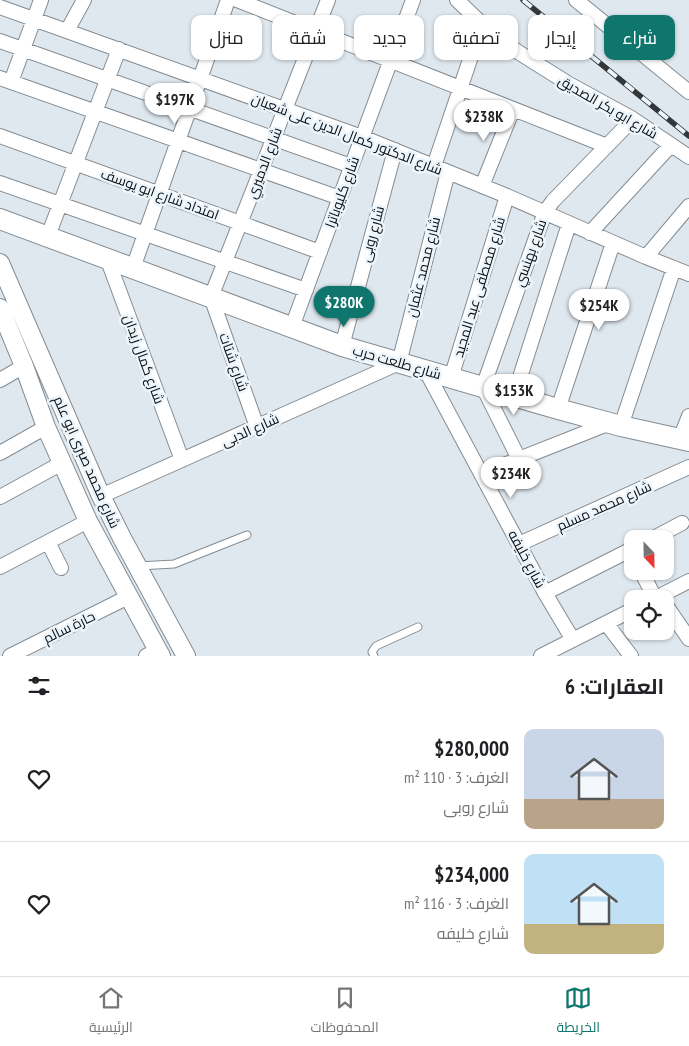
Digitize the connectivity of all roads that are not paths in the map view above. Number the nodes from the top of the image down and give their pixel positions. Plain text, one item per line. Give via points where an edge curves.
1 (40, 0) edge
2 (84, 0) edge
3 (228, 0) edge
4 (238, 0) edge
5 (328, 0) edge
6 (413, 0) edge
7 (457, 0) edge
8 (576, 0) edge
9 (0, 8) edge
10 (276, 15) edge
11 (322, 15) edge
12 (407, 15) edge
13 (473, 15) edge
14 (33, 19) junction
15 (67, 31) junction
16 (0, 41) edge
17 (22, 49) junction
18 (119, 49) junction
19 (518, 52) edge
20 (304, 60) edge
21 (390, 60) joint
22 (470, 60) edge
23 (107, 79) junction
24 (200, 79) junction
25 (5, 80) edge
26 (461, 88) junction
27 (689, 92) edge
28 (190, 108) junction
29 (285, 109) junction
30 (513, 109) junction
31 (95, 112) junction
32 (633, 119) junction
33 (0, 136) edge
34 (362, 137) junction
35 (274, 138) junction
36 (178, 141) junction
37 (672, 145) junction
38 (607, 146) junction
39 (395, 150) junction
40 (689, 157) edge
41 (75, 164) junction
42 (352, 166) junction
43 (434, 166) junction
44 (261, 170) junction
45 (448, 172) junction
46 (0, 183) edge
47 (482, 186) junction
48 (159, 194) junction
49 (507, 196) junction
50 (340, 198) junction
51 (60, 203) junction
52 (689, 206) edge
53 (545, 212) junction
54 (0, 219) edge
55 (240, 223) junction
56 (569, 224) junction
57 (145, 233) junction
58 (590, 233) junction
59 (48, 236) junction
60 (613, 243) junction
61 (320, 252) junction
62 (646, 257) junction
63 (107, 258) junction
64 (226, 261) junction
65 (0, 262) edge
66 (133, 268) junction
67 (674, 268) junction
68 (689, 274) edge
69 (306, 290) junction
70 (212, 297) junction
71 (1, 314) edge
72 (292, 328) junction
73 (342, 346) junction
74 (398, 363) junction
75 (24, 366) junction
76 (426, 371) junction
77 (451, 378) junction
78 (0, 380) edge
79 (482, 387) junction
80 (514, 396) junction
81 (558, 409) junction
82 (689, 416) edge
83 (616, 425) junction
84 (46, 427) junction
85 (257, 427) junction
86 (685, 440) edge
87 (0, 453) edge
88 (519, 459) junction
89 (182, 460) junction
90 (62, 463) junction
91 (689, 467) edge
92 (481, 474) junction
93 (101, 496) junction
94 (0, 497) edge
95 (88, 521) junction
96 (682, 523) dead end
97 (669, 530) edge
98 (247, 535) dead end
99 (48, 542) junction
100 (519, 544) junction
101 (624, 556) edge
102 (137, 566) junction
103 (0, 567) edge
104 (61, 568) dead end
105 (689, 581) edge
106 (674, 590) edge
107 (545, 594) junction
108 (128, 597) junction
109 (624, 614) edge
110 (674, 619) edge
111 (606, 623) junction
112 (418, 627) dead end
113 (689, 639) edge
114 (573, 640) junction
115 (0, 652) edge
116 (155, 654) edge
117 (551, 654) edge
118 (3, 656) edge
119 (10, 656) edge
120 (186, 656) edge
121 (374, 656) edge
122 (631, 656) edge

1 - 14 street
2 - 15 street
3 - 24 street
4 - 10 street
5 - 11 street, شارع الدميري
6 - 12 street, شارع كليوباترا
7 - 13 street, شارع ابو بكر الصديق
8 - 27 street
9 - 14 street, شارع الدكتور كمال الدين على شعبان
14 - 15 street, شارع الدكتور كمال الدين على شعبان
14 - 17 street
15 - 18 street, شارع الدكتور كمال الدين على شعبان
16 - 17 street
17 - 23 street
17 - 25 street
18 - 23 street
18 - 24 street, شارع الدكتور كمال الدين على شعبان
19 - 32 street, شارع ابو بكر الصديق
20 - 29 street, شارع الدميري
21 - 26 street
21 - 34 street, شارع كليوباترا
22 - 26 street
23 - 28 street
23 - 31 street
24 - 28 street
24 - 29 street, شارع الدكتور كمال الدين على شعبان
25 - 31 street
26 - 30 street
26 - 43 street
28 - 35 street
28 - 36 street
29 - 34 street, شارع الدكتور كمال الدين على شعبان
29 - 35 street, شارع الدميري
30 - 38 street
30 - 47 street
31 - 36 street
31 - 41 street
32 - 37 street, شارع ابو بكر الصديق
32 - 38 street, شارع بهنسي
33 - 41 street, امتداد شارع ابو يوسف
34 - 39 street, شارع الدكتور كمال الدين على شعبان
34 - 42 street, شارع كليوباترا
35 - 42 street
35 - 44 street, شارع الدميري
36 - 44 street
36 - 48 street
37 - 40 street, شارع ابو بكر الصديق
37 - 58 street
38 - 53 street, شارع بهنسي
39 - 43 street, شارع الدكتور كمال الدين على شعبان
39 - 73 street, شارع روبى
41 - 48 street, امتداد شارع ابو يوسف
41 - 51 street
42 - 50 street, شارع كليوباترا
43 - 45 street, شارع الدكتور كمال الدين على شعبان
44 - 50 street
44 - 55 street, شارع الدميري
45 - 47 street, شارع الدكتور كمال الدين على شعبان
45 - 74 street, شارع محمد عثمان
46 - 51 street
47 - 49 street, شارع الدكتور كمال الدين على شعبان
48 - 55 street, امتداد شارع ابو يوسف
48 - 57 street
49 - 53 street, شارع الدكتور كمال الدين على شعبان
49 - 77 street, شارع مصطفى عبد المجيد
50 - 61 street, شارع كليوباترا
51 - 57 street
51 - 59 street
52 - 62 street
53 - 56 street, شارع الدكتور كمال الدين على شعبان
53 - 79 street, شارع بهنسي
54 - 59 main road, شارع طلعت حرب
55 - 61 street, امتداد شارع ابو يوسف
55 - 64 street, شارع الدميري
56 - 58 street, شارع الدكتور كمال الدين على شعبان
56 - 80 street
57 - 64 street
57 - 66 street
58 - 60 street, شارع الدكتور كمال الدين على شعبان
59 - 63 main road, شارع طلعت حرب
60 - 62 street, شارع الدكتور كمال الدين على شعبان
60 - 81 street
61 - 69 street, شارع كليوباترا
62 - 67 street, شارع الدكتور كمال الدين على شعبان
63 - 66 main road, شارع طلعت حرب
63 - 89 street, شارع كمال زيدان
64 - 69 street
64 - 70 street, شارع الدميري
65 - 93 street, شارع محمد صبرى ابو علم
66 - 70 main road, شارع طلعت حرب
67 - 68 street, شارع الدكتور كمال الدين على شعبان
67 - 83 street
69 - 72 street, شارع كليوباترا
70 - 72 main road, شارع طلعت حرب
70 - 85 street, شارع شتات
71 - 75 street, شارع محمد صبرى ابو علم
72 - 73 main road, شارع طلعت حرب
73 - 74 main road, شارع طلعت حرب
74 - 76 main road, شارع طلعت حرب
74 - 85 street, شارع الدبى
75 - 78 street
75 - 84 street, شارع محمد صبرى ابو علم
76 - 77 main road, شارع طلعت حرب
76 - 92 street, شارع خليفه
77 - 79 main road, شارع طلعت حرب
79 - 80 main road, شارع طلعت حرب
79 - 88 street
80 - 81 main road, شارع طلعت حرب
81 - 83 main road, شارع طلعت حرب
82 - 86 street
83 - 86 main road, شارع طلعت حرب
83 - 88 street
84 - 87 street
84 - 90 street, شارع محمد صبرى ابو علم
85 - 89 street, شارع الدبى
88 - 92 street
89 - 93 street, شارع الدبى
90 - 94 street
90 - 95 street, شارع محمد صبرى ابو علم
91 - 100 street, شارع محمد مسلم
92 - 100 street, شارع خليفه
93 - 102 street, شارع محمد صبرى ابو علم
95 - 99 street
95 - 108 street, شارع محمد صبرى ابو علم
96 - 97 street
98 - 102 lane via 174,564
99 - 103 street
99 - 104 street
100 - 107 street, شارع خليفه
101 - 107 street
102 - 120 street, شارع محمد صبرى ابو علم
105 - 106 street
107 - 114 street, شارع خليفه
108 - 116 street, شارع محمد صبرى ابو علم
108 - 119 street, حارة سالم
109 - 111 street
110 - 113 street
111 - 114 street
111 - 122 street
112 - 121 lane via 376,646 372,652
114 - 117 street
115 - 118 street

